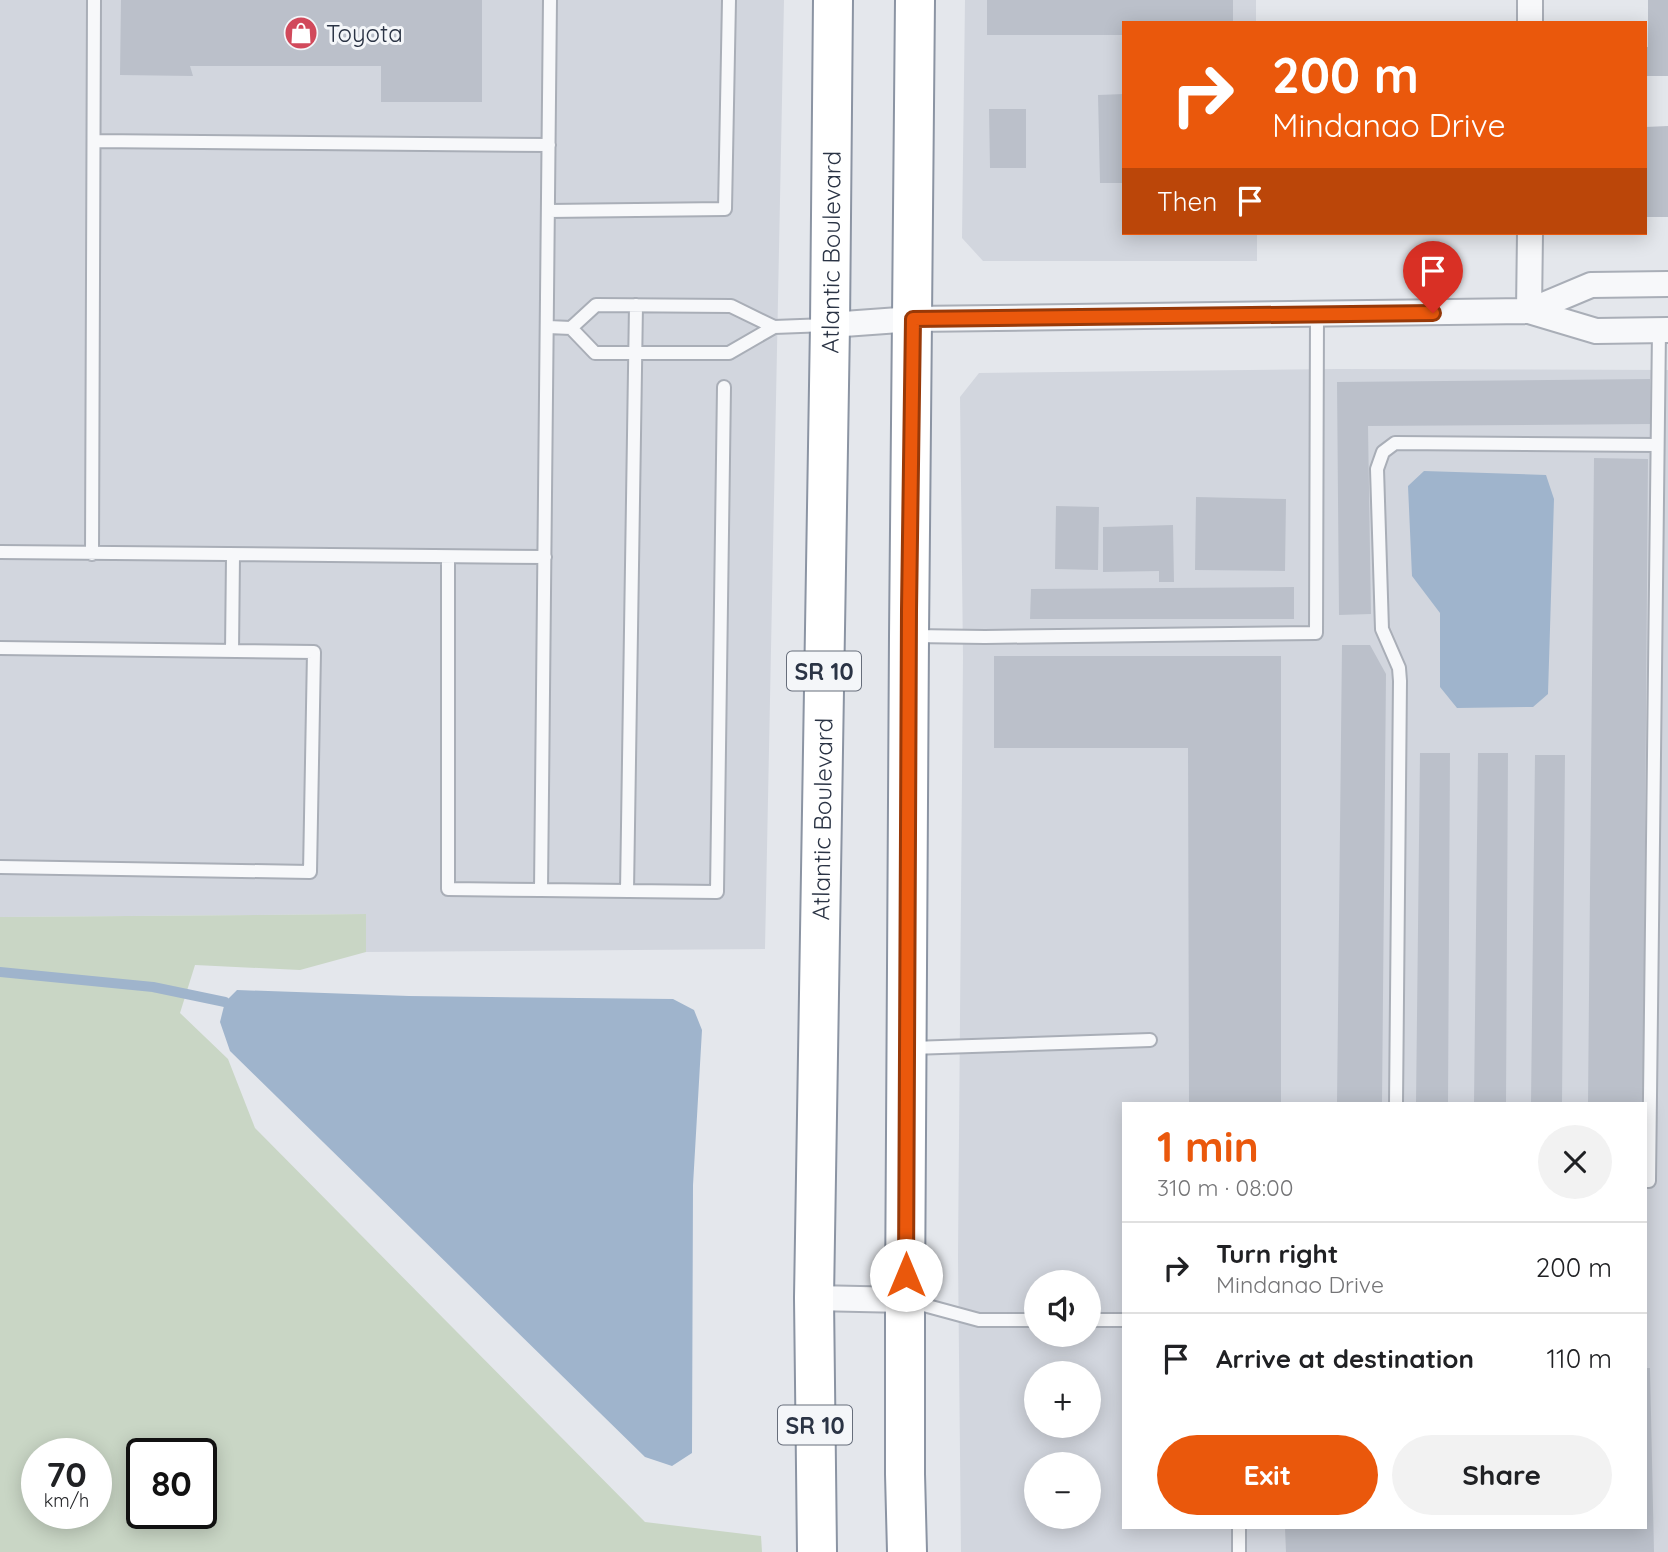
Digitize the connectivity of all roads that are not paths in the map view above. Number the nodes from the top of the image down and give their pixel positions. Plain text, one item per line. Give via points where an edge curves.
1 (94, 0) edge
2 (550, 0) edge
3 (729, 0) edge
4 (832, 0) edge
5 (915, 0) edge
6 (1530, 0) edge
7 (1530, 21) edge
8 (95, 141) junction
9 (549, 145) junction
10 (548, 212) junction
11 (1530, 235) edge
12 (1668, 284) edge
13 (636, 305) junction
14 (1529, 312) junction
15 (1317, 314) junction
16 (913, 319) junction
17 (830, 325) junction
18 (548, 327) junction
19 (774, 327) junction
20 (571, 328) junction
21 (1663, 330) edge
22 (636, 354) junction
23 (724, 387) dead end
24 (1657, 445) junction
25 (0, 552) edge
26 (92, 554) junction
27 (233, 556) junction
28 (448, 557) junction
29 (544, 557) junction
30 (909, 636) junction
31 (0, 648) edge
32 (232, 651) junction
33 (0, 867) edge
34 (541, 890) junction
35 (626, 891) junction
36 (1150, 1040) dead end
37 (908, 1048) junction
38 (1396, 1102) edge
39 (1647, 1181) edge
40 (814, 1298) junction
41 (905, 1300) junction
42 (1024, 1320) edge
43 (1101, 1320) edge
44 (1122, 1320) edge
45 (1239, 1529) edge
46 (817, 1552) edge
47 (907, 1552) edge
48 (1239, 1552) edge

1 - 8 lane
2 - 9 lane
3 - 10 lane via 725,209
4 - 17 highway, Atlantic Boulevard / SR 10
5 - 16 highway
6 - 7 street
8 - 9 lane
8 - 26 lane
9 - 10 lane
10 - 18 lane
11 - 14 street
12 - 14 street via 1591,285
13 - 19 lane via 731,306
13 - 20 lane via 596,305
13 - 22 lane
14 - 15 street
14 - 21 street via 1596,331
15 - 16 street
15 - 30 lane via 1316,633
16 - 17 street
16 - 30 highway
17 - 19 lane
17 - 40 highway, Atlantic Boulevard / SR 10
18 - 20 lane
18 - 29 lane
19 - 22 lane via 729,353
20 - 22 lane via 595,354
21 - 24 lane
22 - 35 lane
23 - 35 lane via 716,891
24 - 38 lane via 1395,443 1383,453 1377,469 1376,630 1399,668 1400,681
24 - 39 lane
25 - 26 lane
26 - 27 lane
27 - 28 lane
27 - 32 lane
28 - 29 lane
28 - 34 lane via 448,889
29 - 34 lane
30 - 37 highway
31 - 32 lane
32 - 33 lane via 314,652 310,872
34 - 35 lane
36 - 37 lane
37 - 41 highway
40 - 41 street
40 - 46 highway, Atlantic Boulevard / SR 10
41 - 42 lane via 979,1320
41 - 47 highway
43 - 44 lane
45 - 48 lane

